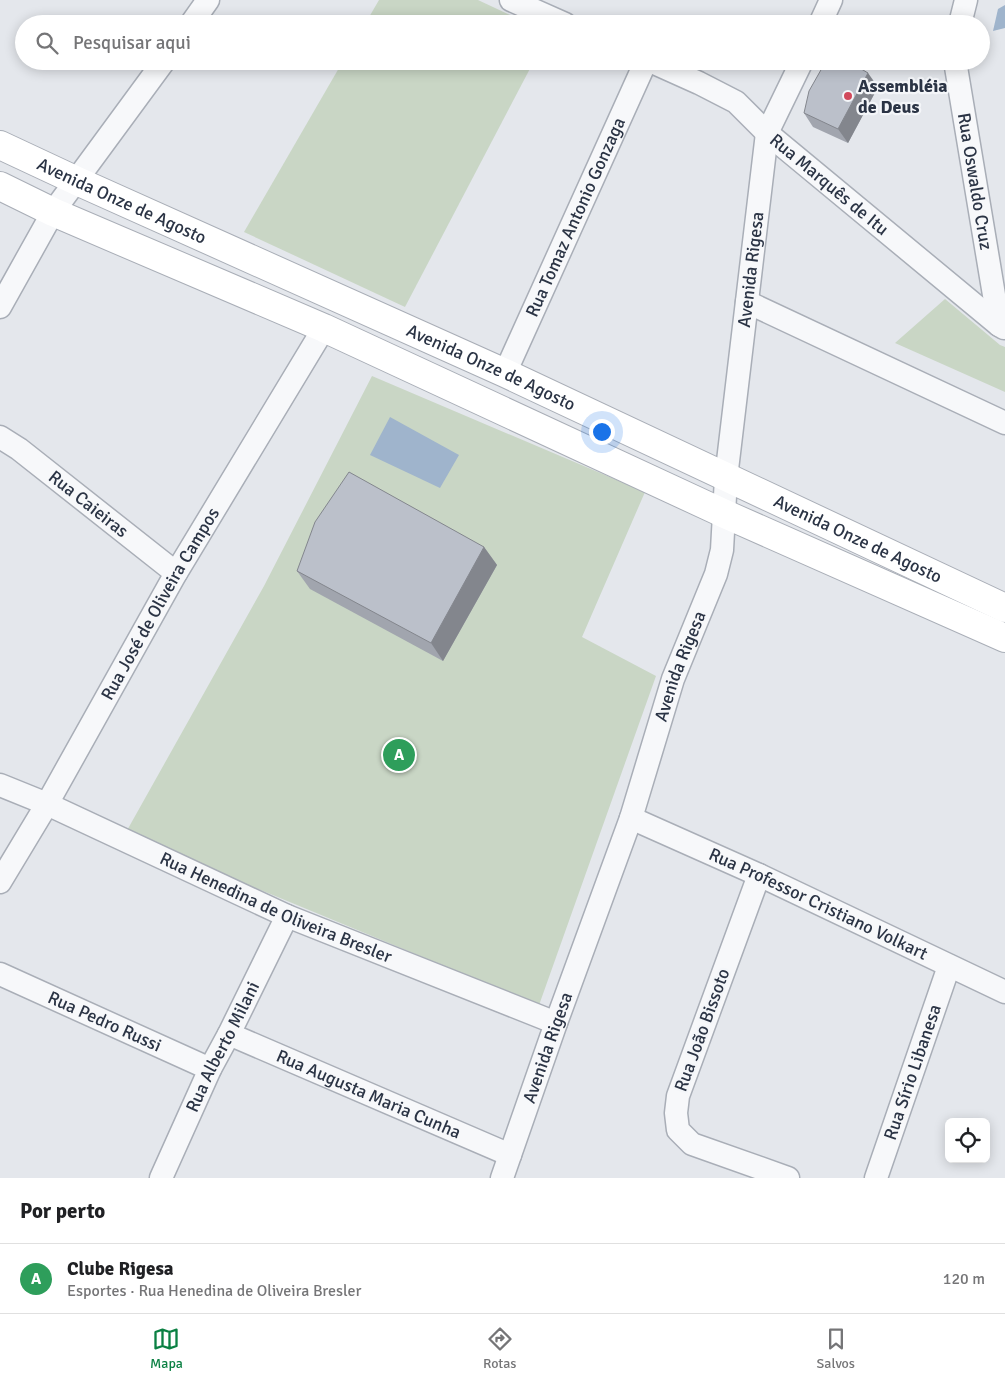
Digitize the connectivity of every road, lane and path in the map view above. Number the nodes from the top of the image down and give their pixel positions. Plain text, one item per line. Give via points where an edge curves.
1 (208, 0) edge
2 (511, 0) edge
3 (831, 0) edge
4 (966, 0) edge
5 (197, 15) edge
6 (545, 15) edge
7 (824, 15) edge
8 (962, 15) edge
9 (157, 70) edge
10 (644, 70) edge
11 (669, 70) edge
12 (798, 70) edge
13 (957, 70) edge
14 (768, 134) junction
15 (0, 145) edge
16 (77, 181) junction
17 (0, 186) edge
18 (53, 212) junction
19 (748, 302) junction
20 (0, 307) edge
21 (1002, 327) edge
22 (324, 328) junction
23 (505, 373) junction
24 (1005, 423) edge
25 (0, 437) edge
26 (726, 478) junction
27 (725, 514) junction
28 (176, 573) junction
29 (1005, 608) edge
30 (1005, 638) edge
31 (0, 785) edge
32 (47, 804) junction
33 (631, 818) junction
34 (759, 875) junction
35 (0, 882) edge
36 (287, 916) junction
37 (949, 966) junction
38 (0, 974) edge
39 (1005, 992) edge
40 (556, 1024) junction
41 (229, 1034) junction
42 (210, 1069) junction
43 (510, 1155) junction
44 (161, 1178) edge
45 (502, 1178) edge
46 (788, 1178) edge
47 (876, 1178) edge

1 - 5 street
2 - 6 street
3 - 7 street
4 - 8 street
9 - 16 street
10 - 23 street, Rua Tomaz Antonio Gonzaga
11 - 14 street, Rua Marquês de Itu via 736,102
12 - 14 street, Avenida Rigesa
13 - 21 street, Rua Oswaldo Cruz
14 - 19 street, Avenida Rigesa
14 - 21 street, Rua Marquês de Itu
15 - 16 main road, Avenida Onze de Agosto
16 - 18 street
16 - 23 main road, Avenida Onze de Agosto
17 - 18 main road, Avenida Onze de Agosto
18 - 20 street
18 - 22 main road, Avenida Onze de Agosto
19 - 24 street
19 - 26 street, Avenida Rigesa
22 - 27 main road, Avenida Onze de Agosto
22 - 28 street, Rua José de Oliveira Campos
23 - 26 main road, Avenida Onze de Agosto
25 - 28 street, Rua Caieiras
26 - 27 street, Avenida Rigesa
26 - 29 main road, Avenida Onze de Agosto
27 - 30 main road, Avenida Onze de Agosto
27 - 33 street, Avenida Rigesa via 716,574 673,679
28 - 32 street, Rua José de Oliveira Campos
31 - 32 street, Rua Henedina de Oliveira Bresler
32 - 35 street, Rua José de Oliveira Campos
32 - 36 street, Rua Henedina de Oliveira Bresler
33 - 34 street, Rua Professor Cristiano Volkart
33 - 40 street, Avenida Rigesa
34 - 37 street, Rua Professor Cristiano Volkart
34 - 46 street, Rua João Bissoto via 678,1096 676,1113 678,1130 692,1144
36 - 40 street, Rua Henedina de Oliveira Bresler
36 - 41 street, Rua Alberto Milani
37 - 39 street, Rua Professor Cristiano Volkart
37 - 47 street, Rua Sírio Libanesa
38 - 42 street, Rua Pedro Russi
40 - 43 street, Avenida Rigesa
41 - 42 street, Rua Alberto Milani
41 - 43 street, Rua Augusta Maria Cunha
42 - 44 street, Rua Alberto Milani
43 - 45 street, Avenida Rigesa

